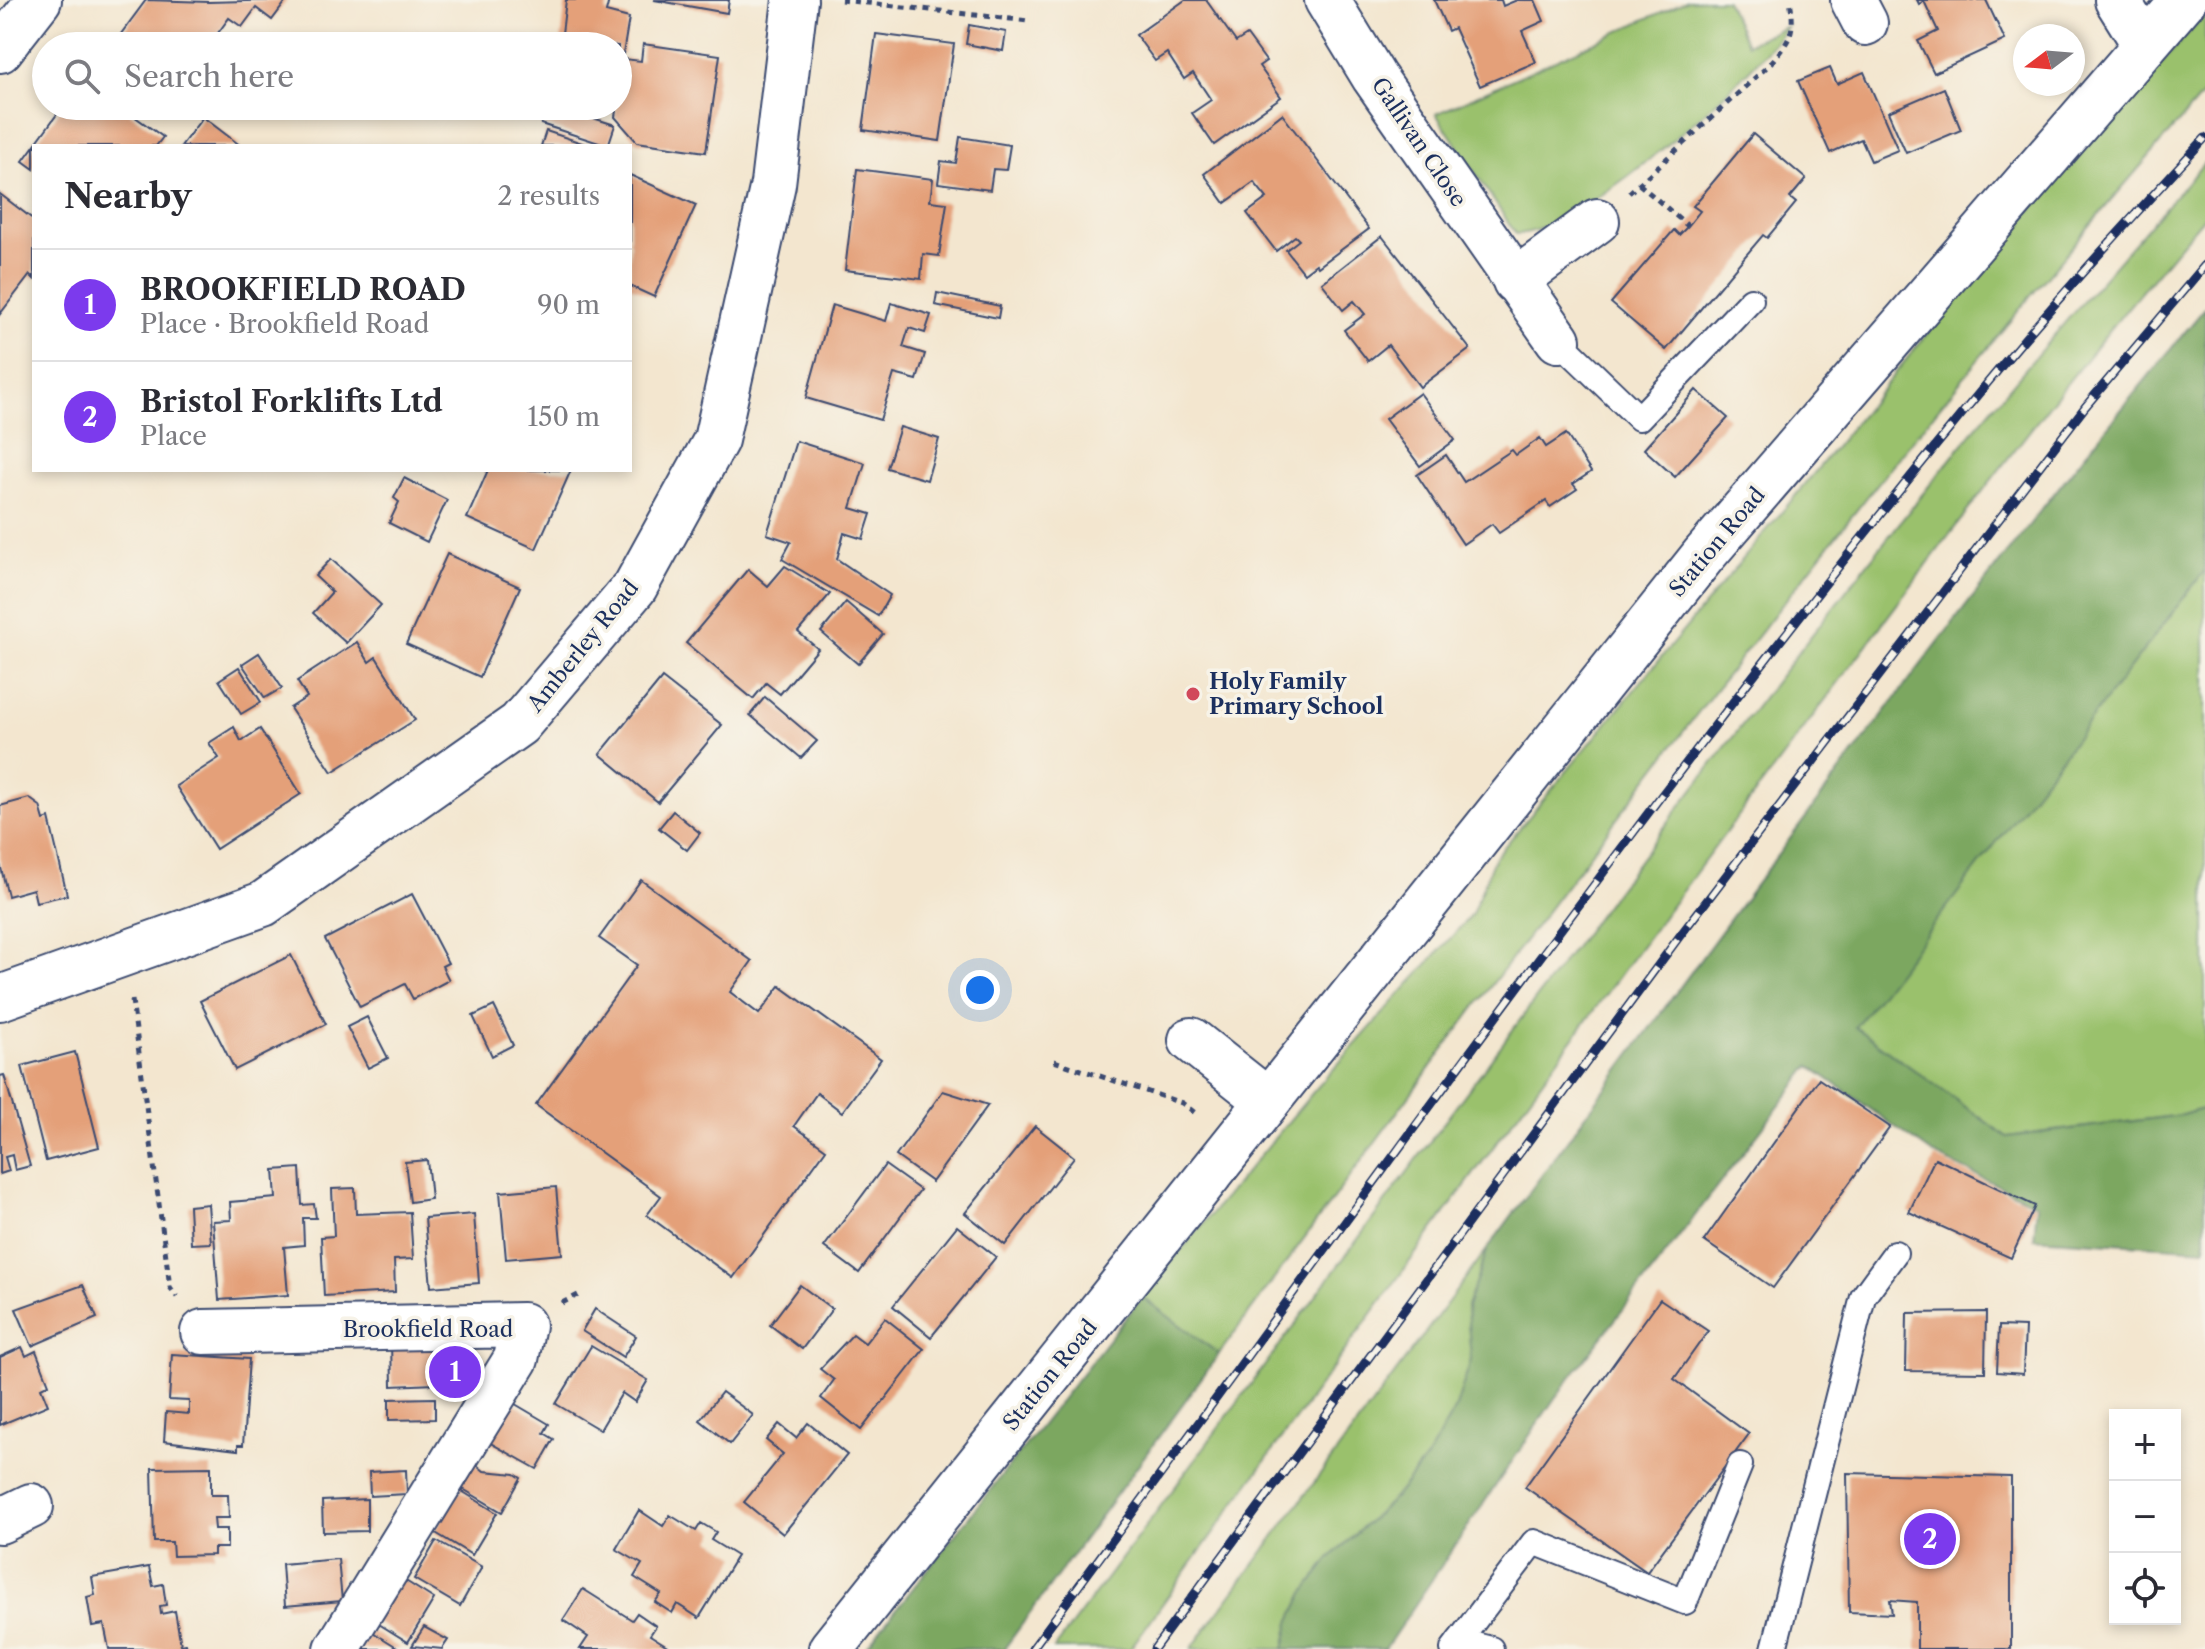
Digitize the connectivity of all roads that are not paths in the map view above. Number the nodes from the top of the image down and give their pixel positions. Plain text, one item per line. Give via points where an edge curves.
1 (39, 0) edge
2 (795, 0) edge
3 (1327, 0) edge
4 (2117, 0) edge
5 (2184, 0) edge
6 (2145, 45) junction
7 (0, 50) edge
8 (1597, 221) road end
9 (1515, 281) junction
10 (1751, 300) dead end
11 (1558, 340) joint
12 (0, 998) edge
13 (1191, 1040) dead end
14 (1252, 1088) junction
15 (1895, 1253) dead end
16 (203, 1332) road end
17 (1740, 1465) dead end
18 (1456, 1645) edge
19 (337, 1649) edge
20 (831, 1649) edge
21 (1491, 1649) edge
22 (1774, 1649) edge

1 - 7 street
2 - 12 street, Amberley Road via 773,184 716,440 635,587 519,724 263,904
3 - 9 street, Gallivan Close
4 - 6 street
5 - 6 street, Station Road
6 - 14 street, Station Road
8 - 9 street
9 - 11 street, Gallivan Close
10 - 11 lane via 1639,418
13 - 14 street
14 - 20 street, Station Road
15 - 22 lane via 1863,1297
16 - 19 street, Brookfield Road via 523,1325 516,1359
17 - 18 lane via 1685,1602 1534,1542
18 - 21 lane

